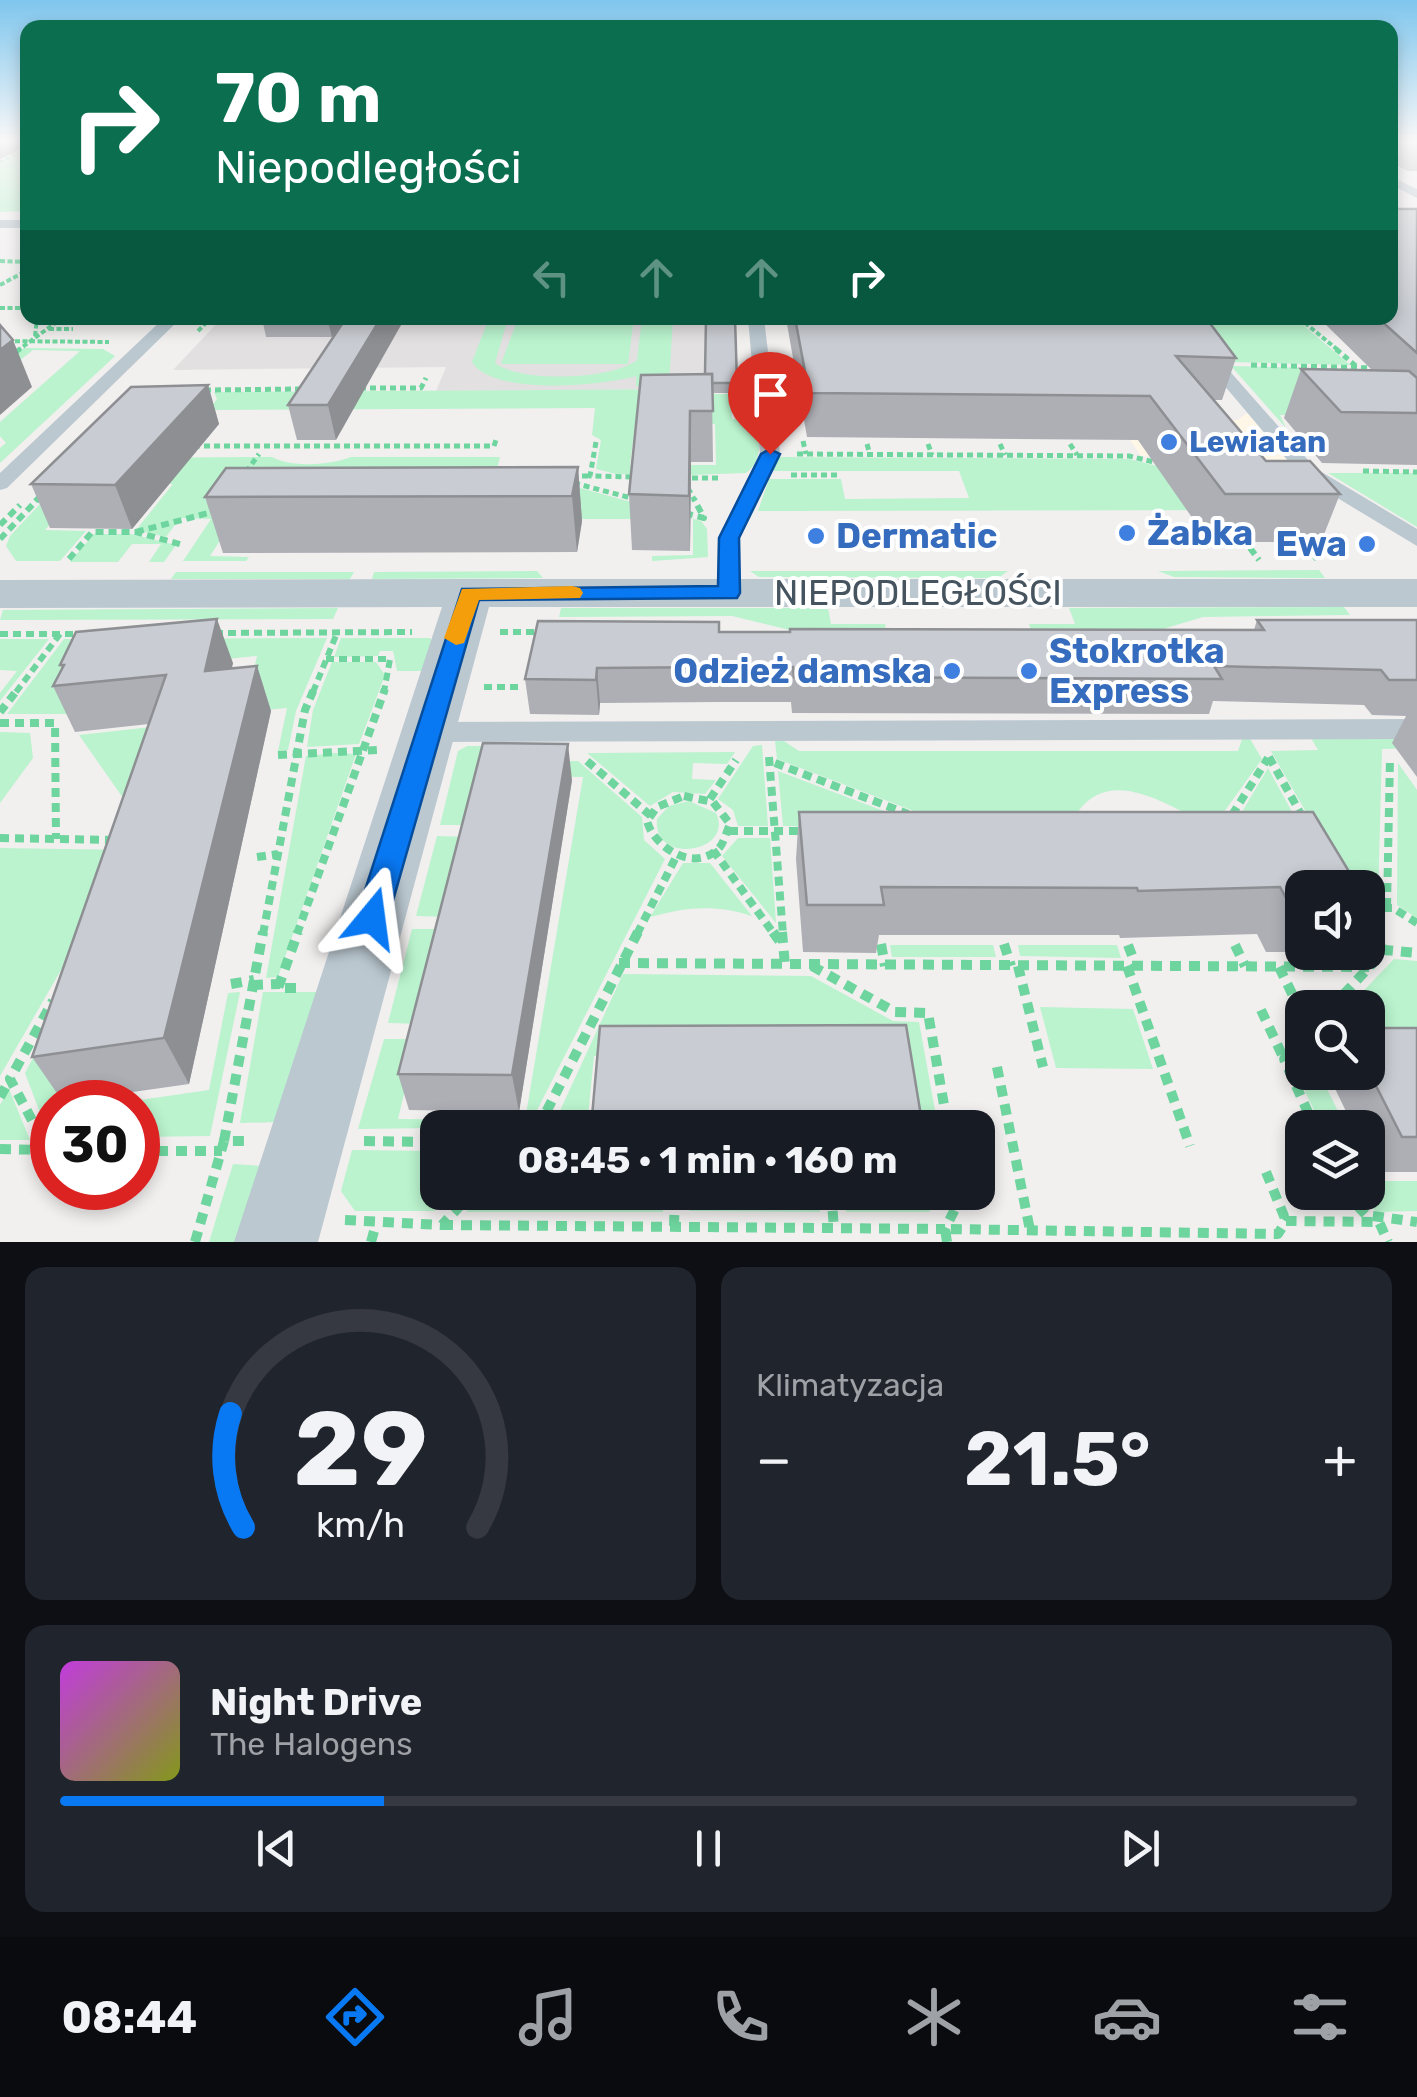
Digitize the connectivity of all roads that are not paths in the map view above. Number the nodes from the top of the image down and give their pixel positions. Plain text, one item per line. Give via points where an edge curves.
1 (166, 325) edge
2 (757, 325) edge
3 (1181, 325) edge
4 (0, 484) edge
5 (1417, 538) edge
6 (729, 593) junction
7 (1417, 593) edge
8 (0, 594) edge
9 (441, 679) junction
10 (1410, 742) edge
11 (276, 1242) edge

1 - 4 lane
2 - 6 lane via 770,454 729,538
3 - 5 lane via 1308,472
6 - 7 street, NIEPODLEGŁOŚCI
6 - 9 street, NIEPODLEGŁOŚCI
8 - 9 street, NIEPODLEGŁOŚCI
9 - 10 lane, NIEPODLEGŁOŚCI via 768,730
9 - 11 street

